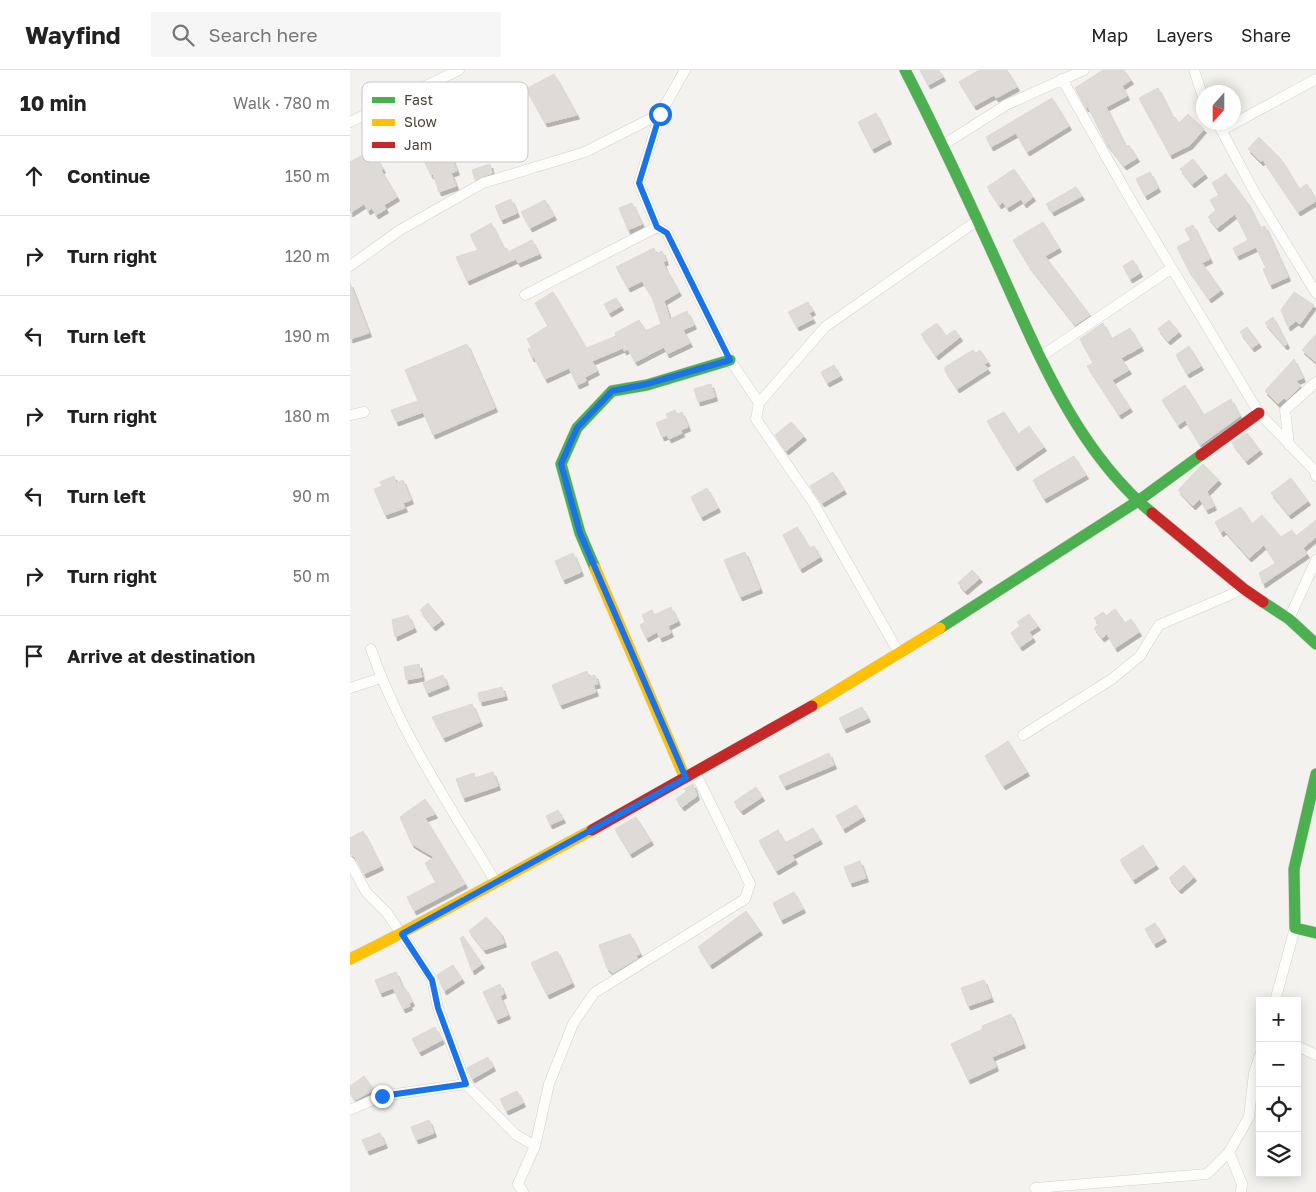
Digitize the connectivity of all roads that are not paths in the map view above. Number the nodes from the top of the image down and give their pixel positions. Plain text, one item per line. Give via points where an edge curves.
1 (459, 70) edge
2 (685, 70) edge
3 (905, 70) edge
4 (1084, 70) edge
5 (1194, 70) edge
6 (1316, 79) edge
7 (1062, 80) junction
8 (434, 82) edge
9 (1199, 85) edge
10 (660, 114) junction
11 (1241, 115) edge
12 (362, 116) edge
13 (350, 122) edge
14 (1221, 130) edge
15 (943, 145) junction
16 (978, 220) junction
17 (657, 227) junction
18 (350, 266) edge
19 (1172, 268) junction
20 (1316, 293) edge
21 (525, 294) dead end
22 (1040, 357) junction
23 (730, 360) junction
24 (1316, 382) edge
25 (759, 403) junction
26 (364, 412) dead end
27 (1259, 413) junction
28 (350, 415) edge
29 (1288, 445) junction
30 (1316, 476) edge
31 (1138, 501) junction
32 (1316, 560) edge
33 (1244, 589) junction
34 (1289, 619) junction
35 (1316, 644) edge
36 (371, 649) dead end
37 (899, 653) junction
38 (381, 678) junction
39 (350, 688) edge
40 (1023, 735) dead end
41 (1316, 774) edge
42 (690, 775) junction
43 (350, 862) edge
44 (494, 881) junction
45 (1295, 928) junction
46 (1316, 932) edge
47 (402, 934) junction
48 (350, 959) edge
49 (1276, 997) edge
50 (1301, 1048) edge
51 (1316, 1055) edge
52 (1256, 1067) edge
53 (466, 1084) junction
54 (350, 1110) edge
55 (535, 1146) junction
56 (1229, 1152) junction
57 (1035, 1188) dead end
58 (523, 1192) edge
59 (1241, 1192) edge

1 - 8 street
2 - 10 street
3 - 15 street
4 - 7 street
5 - 9 street
6 - 11 street
7 - 15 street via 1006,105
7 - 19 street
10 - 17 street via 639,183
10 - 18 street via 585,152 483,184 400,230
12 - 13 street
14 - 20 street via 1256,195
15 - 16 street
16 - 22 street
16 - 25 street via 824,327
17 - 21 street
17 - 23 street via 667,233
19 - 22 street
19 - 27 street
22 - 31 street via 1094,452
23 - 25 street
23 - 42 street via 612,391 577,428 561,464 580,533
24 - 29 street via 1285,410
25 - 37 street via 756,419 814,504
26 - 28 street
27 - 29 street
27 - 31 street
29 - 30 street via 1314,470
31 - 33 street
31 - 37 street
32 - 34 street
33 - 34 street
33 - 40 street via 1159,625 1140,656 1112,679
34 - 35 street
36 - 38 street
37 - 42 street
38 - 39 street
38 - 44 street via 430,772
41 - 45 street via 1294,869
42 - 44 street
42 - 55 street via 750,884 745,899 594,993 573,1024 549,1084
43 - 47 street via 366,892 387,912
44 - 47 street
45 - 46 street
45 - 49 street
47 - 48 street
47 - 53 street via 432,980 438,1008
50 - 51 street
52 - 56 street via 1249,1117
53 - 54 street via 382,1096
53 - 55 street via 515,1134
55 - 58 street via 518,1184
56 - 57 street via 1207,1174
56 - 59 street via 1242,1184

